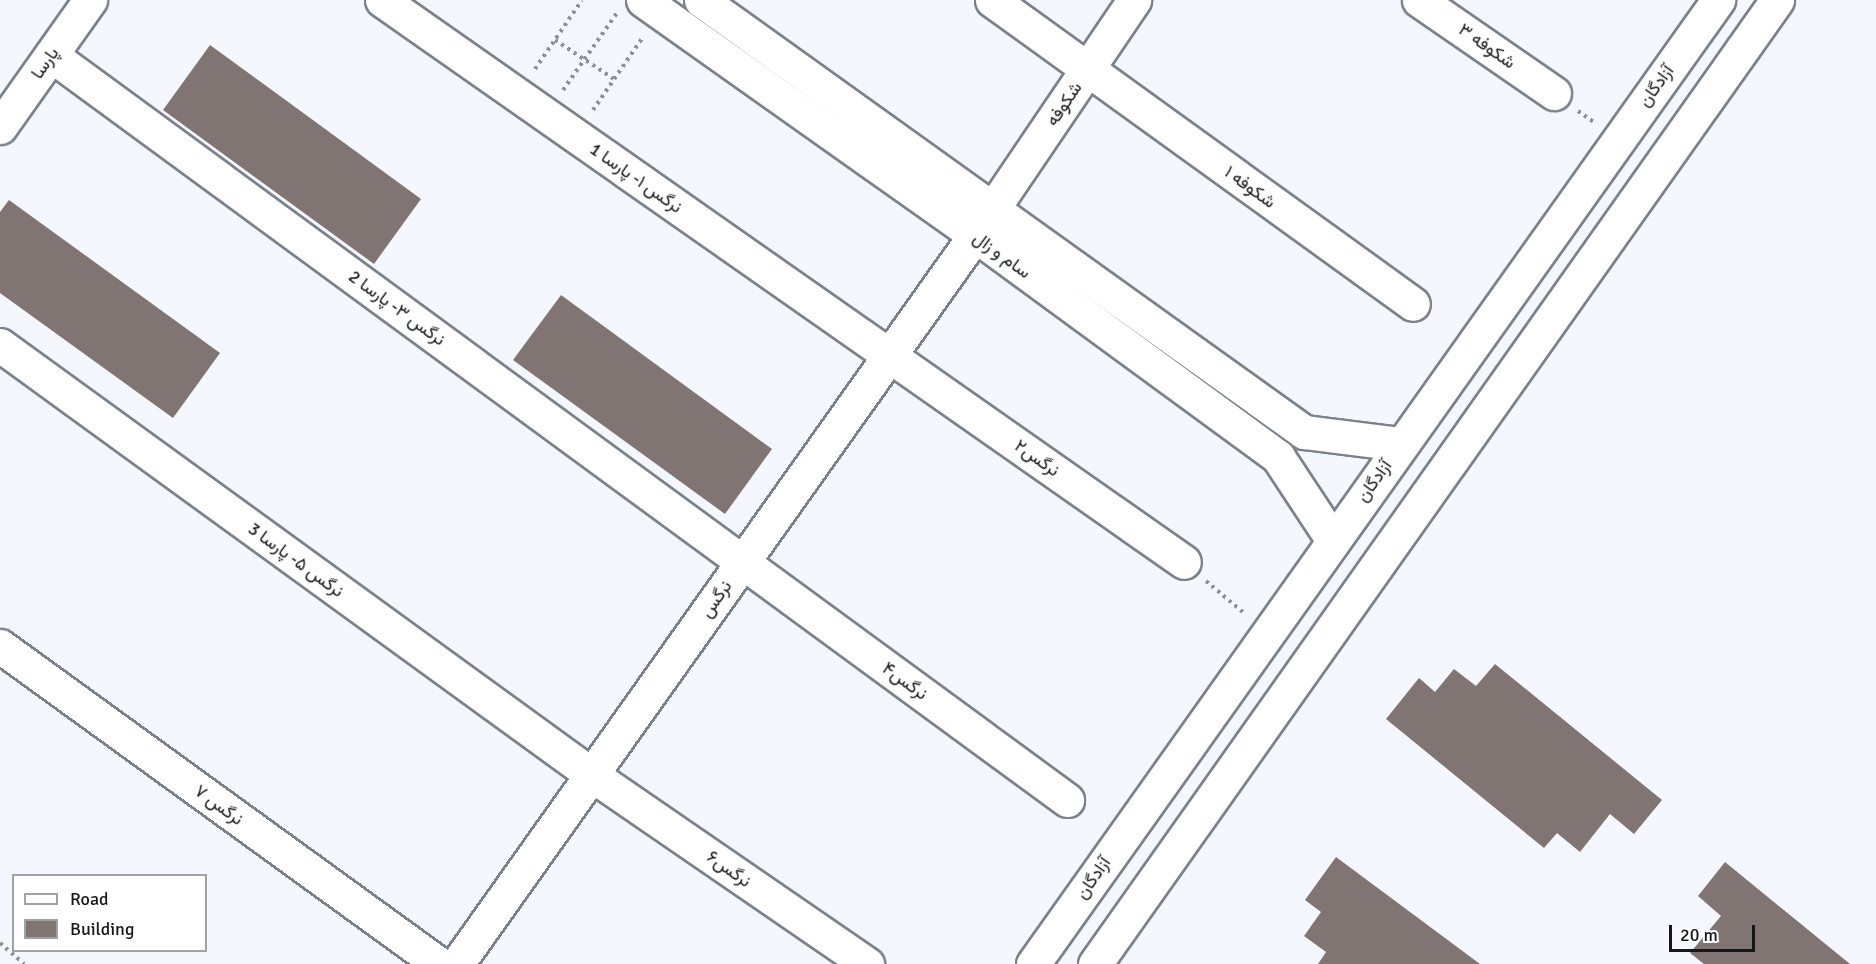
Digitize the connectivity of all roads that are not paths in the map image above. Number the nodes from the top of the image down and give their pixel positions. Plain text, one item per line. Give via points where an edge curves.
1 (90, 0) edge
2 (382, 0) edge
3 (701, 0) edge
4 (992, 0) edge
5 (1134, 0) edge
6 (1419, 0) edge
7 (1718, 0) edge
8 (1777, 0) edge
9 (641, 7) edge
10 (51, 55) junction
11 (1086, 70) junction
12 (1554, 93) dead end
13 (0, 127) edge
14 (993, 207) junction
15 (975, 235) junction
16 (1413, 304) dead end
17 (0, 345) edge
18 (890, 355) junction
19 (1400, 444) junction
20 (1332, 539) junction
21 (743, 561) junction
22 (1184, 562) dead end
23 (0, 646) edge
24 (592, 775) junction
25 (1067, 800) dead end
26 (1068, 914) junction
27 (1103, 954) edge
28 (439, 964) edge
29 (457, 964) edge
30 (867, 964) edge
31 (1033, 964) edge

1 - 10 street, پارسا
2 - 18 street, نرگس ۱- پارسا 1
3 - 14 street, سام و زال
4 - 11 street, شکوفه ۱
5 - 11 street, شکوفه
6 - 12 street, شکوفه ۳
7 - 19 street, آزادگان
8 - 27 street
9 - 15 street, سام و زال
10 - 13 street, پارسا
10 - 21 street, نرگس ۳- پارسا 2
11 - 14 street, شکوفه
11 - 16 street, شکوفه ۱
14 - 15 street, شکوفه
14 - 19 street, سام و زال via 1304,432
15 - 18 street, نرگس
15 - 20 street, سام و زال via 1278,457
17 - 24 street, نرگس ۵- پارسا 3
18 - 21 street, نرگس
18 - 22 street, نرگس۲
19 - 20 street, آزادگان
20 - 26 street, آزادگان
21 - 24 street, نرگس
21 - 25 street, نرگس۴
23 - 28 street, نرگس ۷
24 - 29 street, نرگس
24 - 30 street, نرگس۶
26 - 27 street
26 - 31 street, آزادگان

